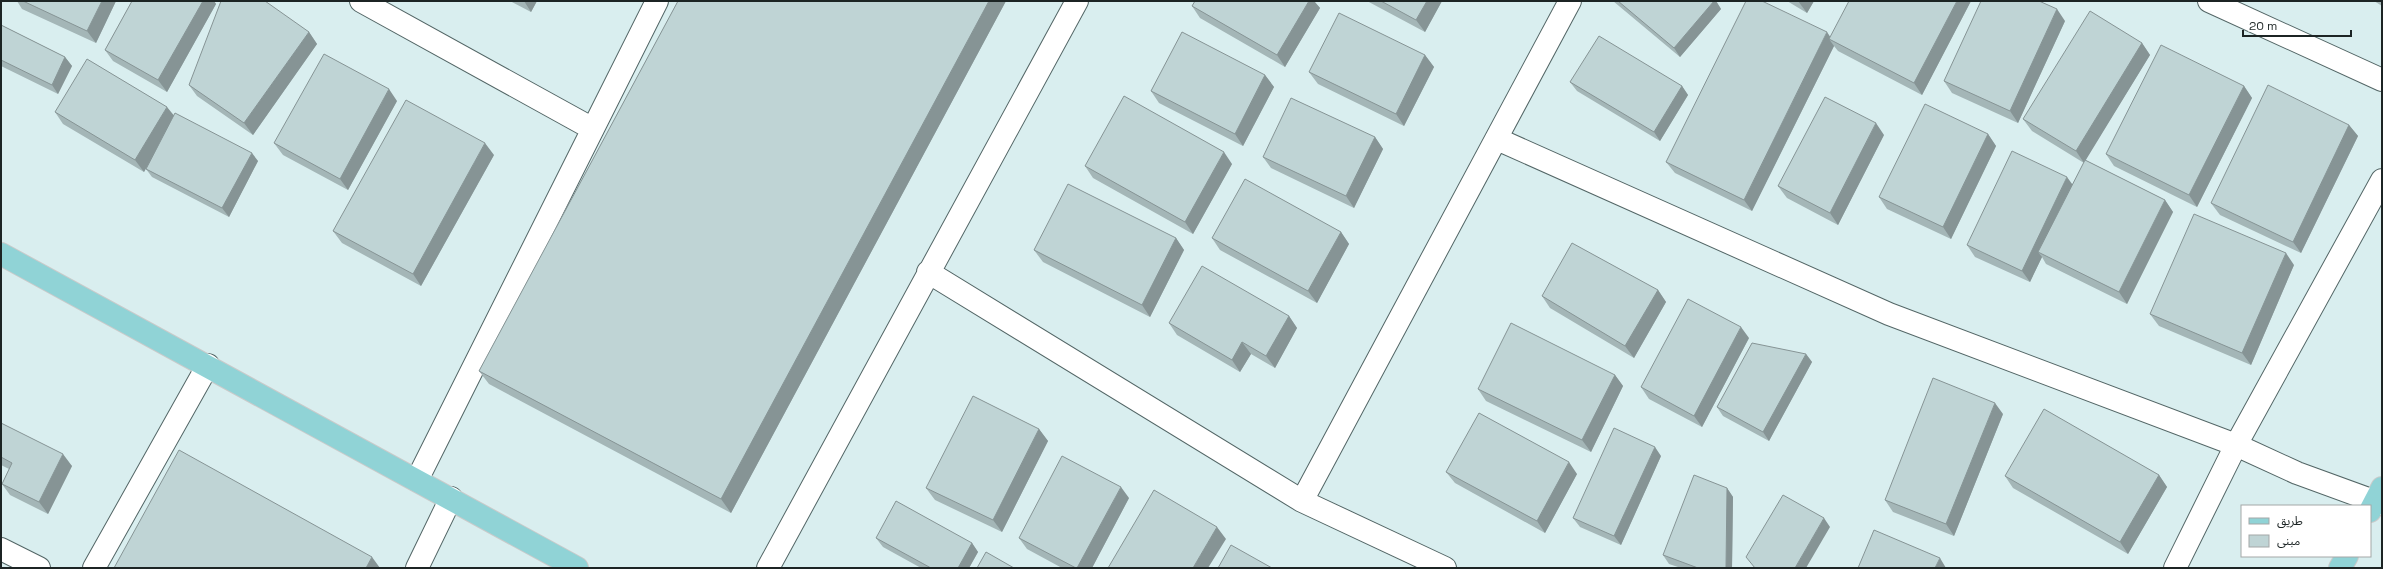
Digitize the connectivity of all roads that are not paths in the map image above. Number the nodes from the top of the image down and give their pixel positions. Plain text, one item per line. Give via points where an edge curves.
1 (361, 1) edge
2 (657, 1) edge
3 (1077, 1) edge
4 (1570, 1) edge
5 (2209, 1) edge
6 (2382, 80) edge
7 (593, 129) junction
8 (1497, 139) junction
9 (2382, 180) edge
10 (1, 254) edge
11 (928, 272) junction
12 (208, 365) junction
13 (2236, 445) junction
14 (417, 480) junction
15 (451, 498) junction
16 (1302, 501) junction
17 (2377, 501) edge
18 (1, 549) edge
19 (2346, 557) edge
20 (40, 568) edge
21 (94, 568) edge
22 (417, 568) edge
23 (577, 568) edge
24 (768, 568) edge
25 (1445, 568) edge
26 (2175, 568) edge
27 (2340, 568) edge

1 - 7 street
2 - 7 street
3 - 11 street
4 - 8 street
5 - 6 street
7 - 14 street
8 - 13 street via 1889,314
8 - 16 street
9 - 13 street
10 - 12 main road
11 - 16 street
11 - 24 street
12 - 14 main road
12 - 21 street
13 - 17 street via 2297,473
13 - 26 street
14 - 15 main road
15 - 22 street
15 - 23 main road
16 - 25 street
18 - 20 street
19 - 27 main road

